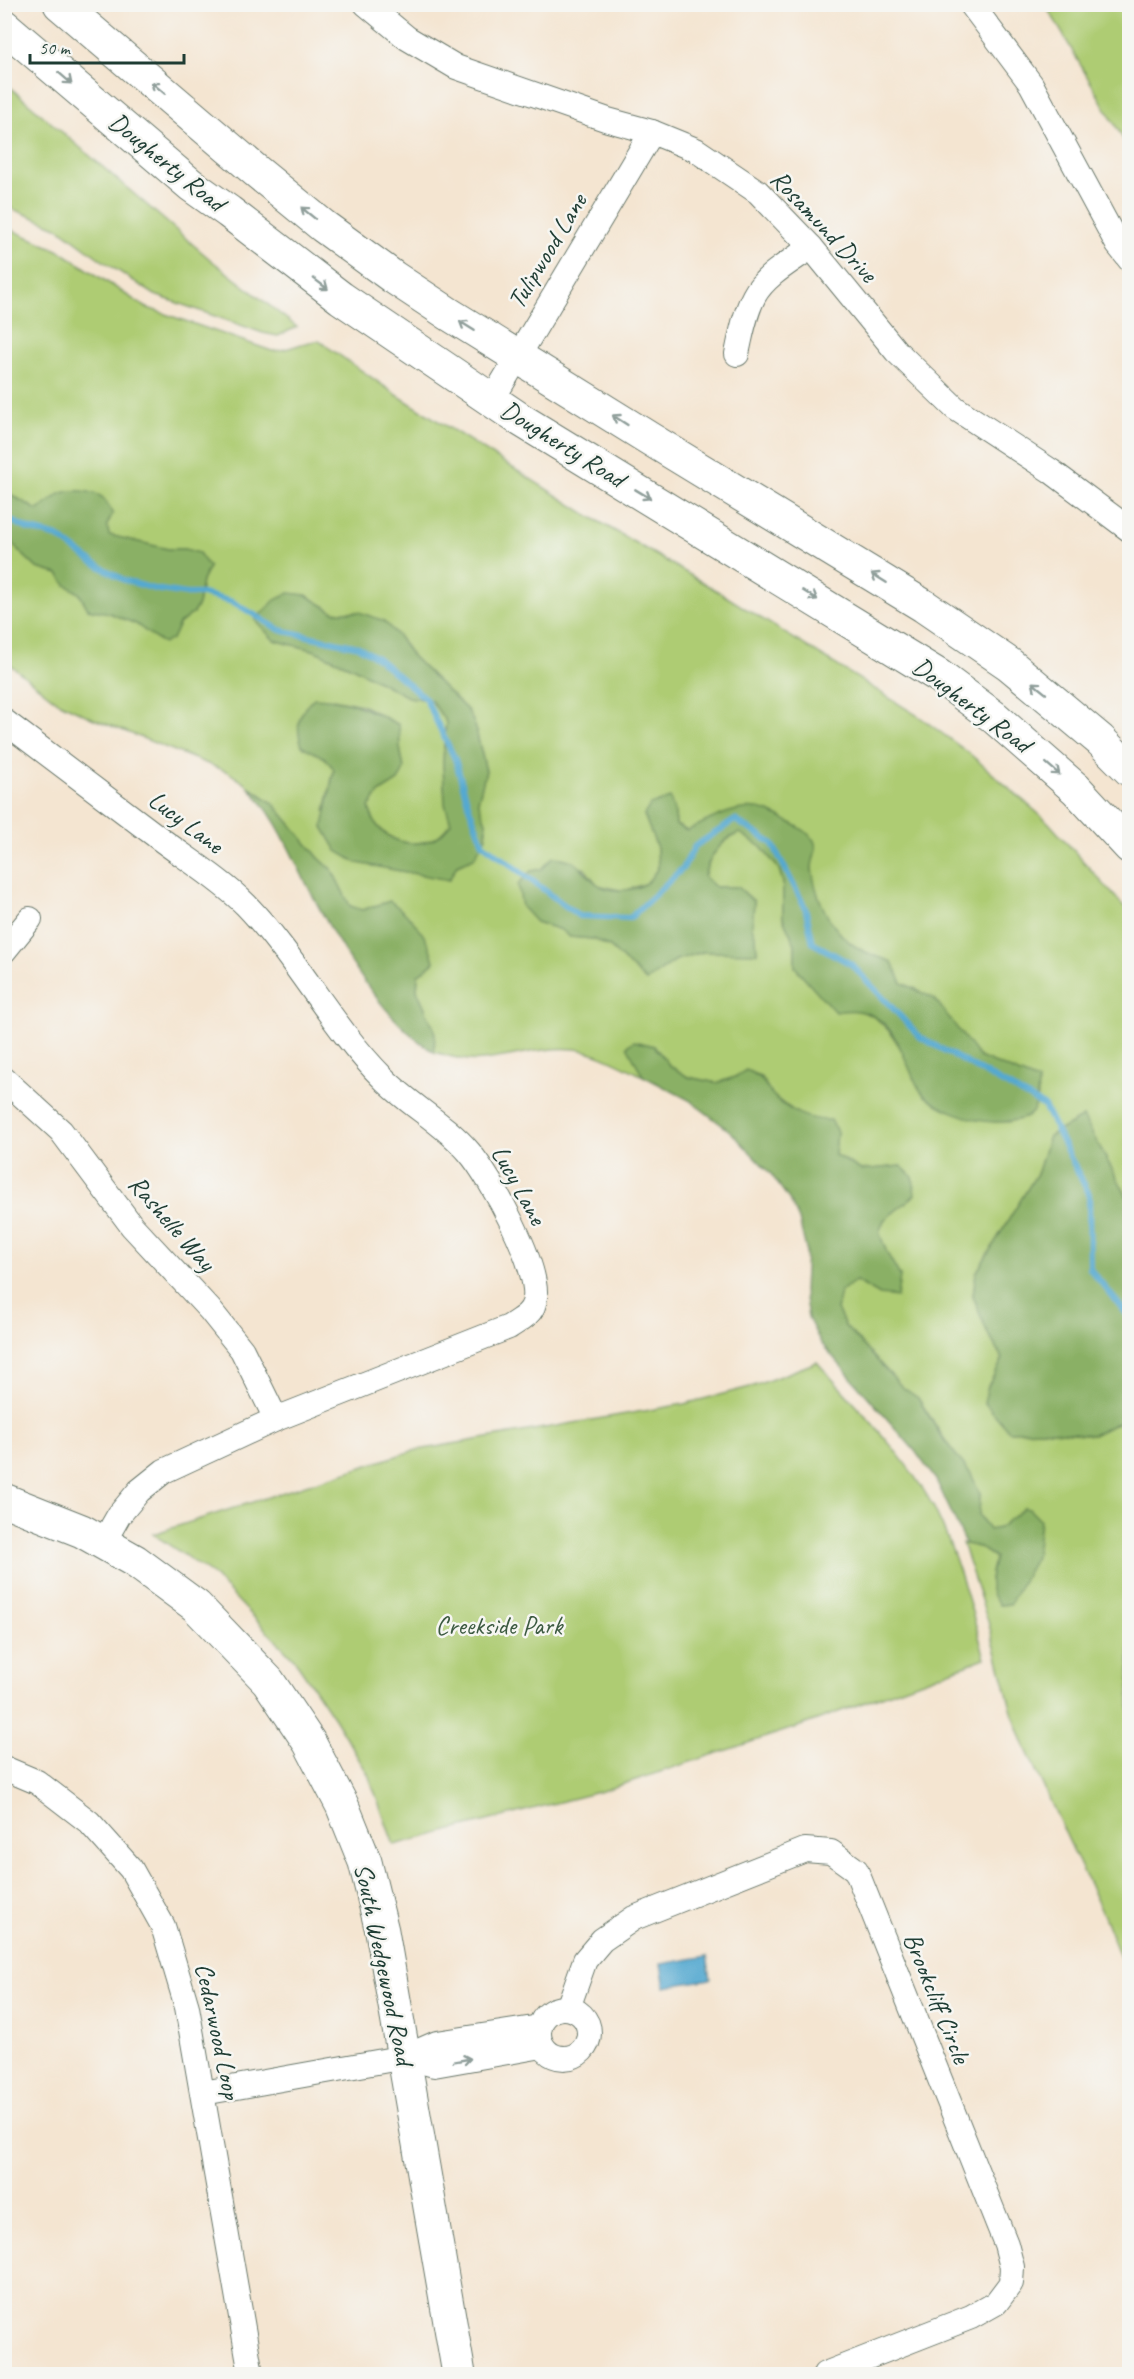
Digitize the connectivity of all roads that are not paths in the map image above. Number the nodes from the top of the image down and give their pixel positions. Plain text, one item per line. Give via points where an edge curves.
1 (60, 4) edge
2 (366, 4) edge
3 (971, 4) edge
4 (4, 26) edge
5 (652, 132) junction
6 (811, 247) junction
7 (1130, 260) edge
8 (737, 354) dead end
9 (517, 356) junction
10 (492, 400) junction
11 (1130, 530) edge
12 (4, 721) edge
13 (1130, 770) edge
14 (1130, 847) edge
15 (30, 919) dead end
16 (4, 951) edge
17 (4, 1079) edge
18 (276, 1419) junction
19 (4, 1500) edge
20 (103, 1542) junction
21 (4, 1768) edge
22 (568, 2008) junction
23 (541, 2036) junction
24 (405, 2057) junction
25 (203, 2093) junction
26 (251, 2374) edge
27 (459, 2374) edge
28 (825, 2374) edge

9 -> 1 main road, Dougherty Road via 412,290 323,226
2 - 5 street, Rosamund Drive via 408,38 456,67
3 - 7 street via 1031,84 1118,245
4 -> 10 main road, Dougherty Road via 191,185 341,298
5 - 6 street, Rosamund Drive via 696,150 758,192
5 - 9 street, Tulipwood Lane
6 - 8 street via 768,278 754,295
6 - 11 street, Rosamund Drive via 896,351 955,408 1051,471
9 - 10 street, Tulipwood Lane
13 -> 9 main road, Dougherty Road via 1019,672 924,606
10 -> 14 main road, Dougherty Road via 939,676 994,717 1076,789
12 - 18 street, Lucy Lane via 244,903 283,947 354,1046 384,1080 468,1151 493,1185 532,1273 536,1300 531,1311 509,1327
15 - 16 street
17 - 18 street, Rashelle Way via 62,1131 132,1226 217,1318 242,1350
18 - 20 street, Lucy Lane via 164,1471 139,1491
19 - 20 main road, South Wedgewood Road
20 - 24 main road, South Wedgewood Road via 196,1606 268,1681 309,1742 342,1804 365,1862
21 - 25 street, Cedarwood Loop via 37,1782 89,1822 130,1869 163,1926 188,2007
22 - 23 street via 553,2010 542,2020
22 - 23 street via 582,2015 590,2030 581,2053 567,2059 552,2056
22 - 28 street, Brookcliff Circle via 585,1960 602,1940 634,1918 806,1850 831,1852 856,1870 1012,2267 1011,2283 996,2303 971,2317
23 - 24 street via 434,2065
24 - 25 street
24 - 27 main road, South Wedgewood Road
25 - 26 street, Cedarwood Loop

